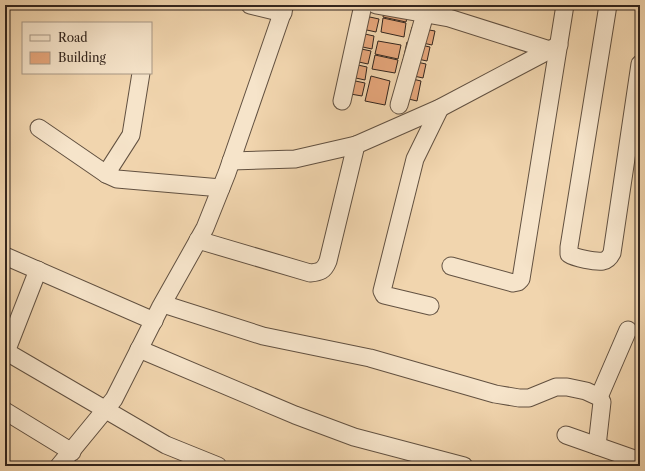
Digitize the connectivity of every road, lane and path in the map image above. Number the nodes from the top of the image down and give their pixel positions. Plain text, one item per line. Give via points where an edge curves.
1 (250, 5) edge
2 (363, 5) edge
3 (376, 5) edge
4 (565, 5) edge
5 (608, 5) edge
6 (284, 9) edge
7 (425, 14) junction
8 (554, 47) junction
9 (640, 64) edge
10 (141, 74) edge
11 (342, 101) dead end
12 (399, 106) dead end
13 (440, 108) junction
14 (39, 128) dead end
15 (356, 145) junction
16 (231, 161) junction
17 (106, 174) junction
18 (221, 188) junction
19 (198, 240) junction
20 (5, 256) edge
21 (451, 266) dead end
22 (38, 270) junction
23 (163, 304) junction
24 (430, 306) dead end
25 (154, 321) junction
26 (628, 330) dead end
27 (139, 349) junction
28 (5, 351) edge
29 (599, 397) junction
30 (105, 410) junction
31 (5, 411) edge
32 (566, 435) dead end
33 (597, 446) junction
34 (72, 452) junction
35 (640, 461) edge
36 (59, 466) edge
37 (217, 466) edge
38 (464, 466) edge

1 - 6 street
2 - 11 street
3 - 7 street
4 - 8 street
5 - 9 street via 569,247 569,254 574,258 603,261 612,253
6 - 16 street
7 - 8 street via 449,18
7 - 12 street
8 - 13 street
8 - 21 street via 521,279 513,283
10 - 17 street via 131,135
13 - 15 street
13 - 24 street via 415,159 382,291 384,295
14 - 17 street
15 - 16 street via 295,159
15 - 19 street via 328,261 326,268 320,272 310,273
16 - 18 street
17 - 18 street via 126,181
18 - 19 street
19 - 23 street
20 - 22 street
22 - 25 street
22 - 28 street
23 - 25 street
23 - 29 street via 263,336 370,358 495,394 529,398 556,387 567,387
25 - 27 street
26 - 29 street
27 - 30 street via 114,400
27 - 38 street via 354,438
28 - 30 street
29 - 33 street via 602,402
30 - 34 street
30 - 37 street via 166,446
31 - 34 street
32 - 33 street
33 - 35 street
34 - 36 street

